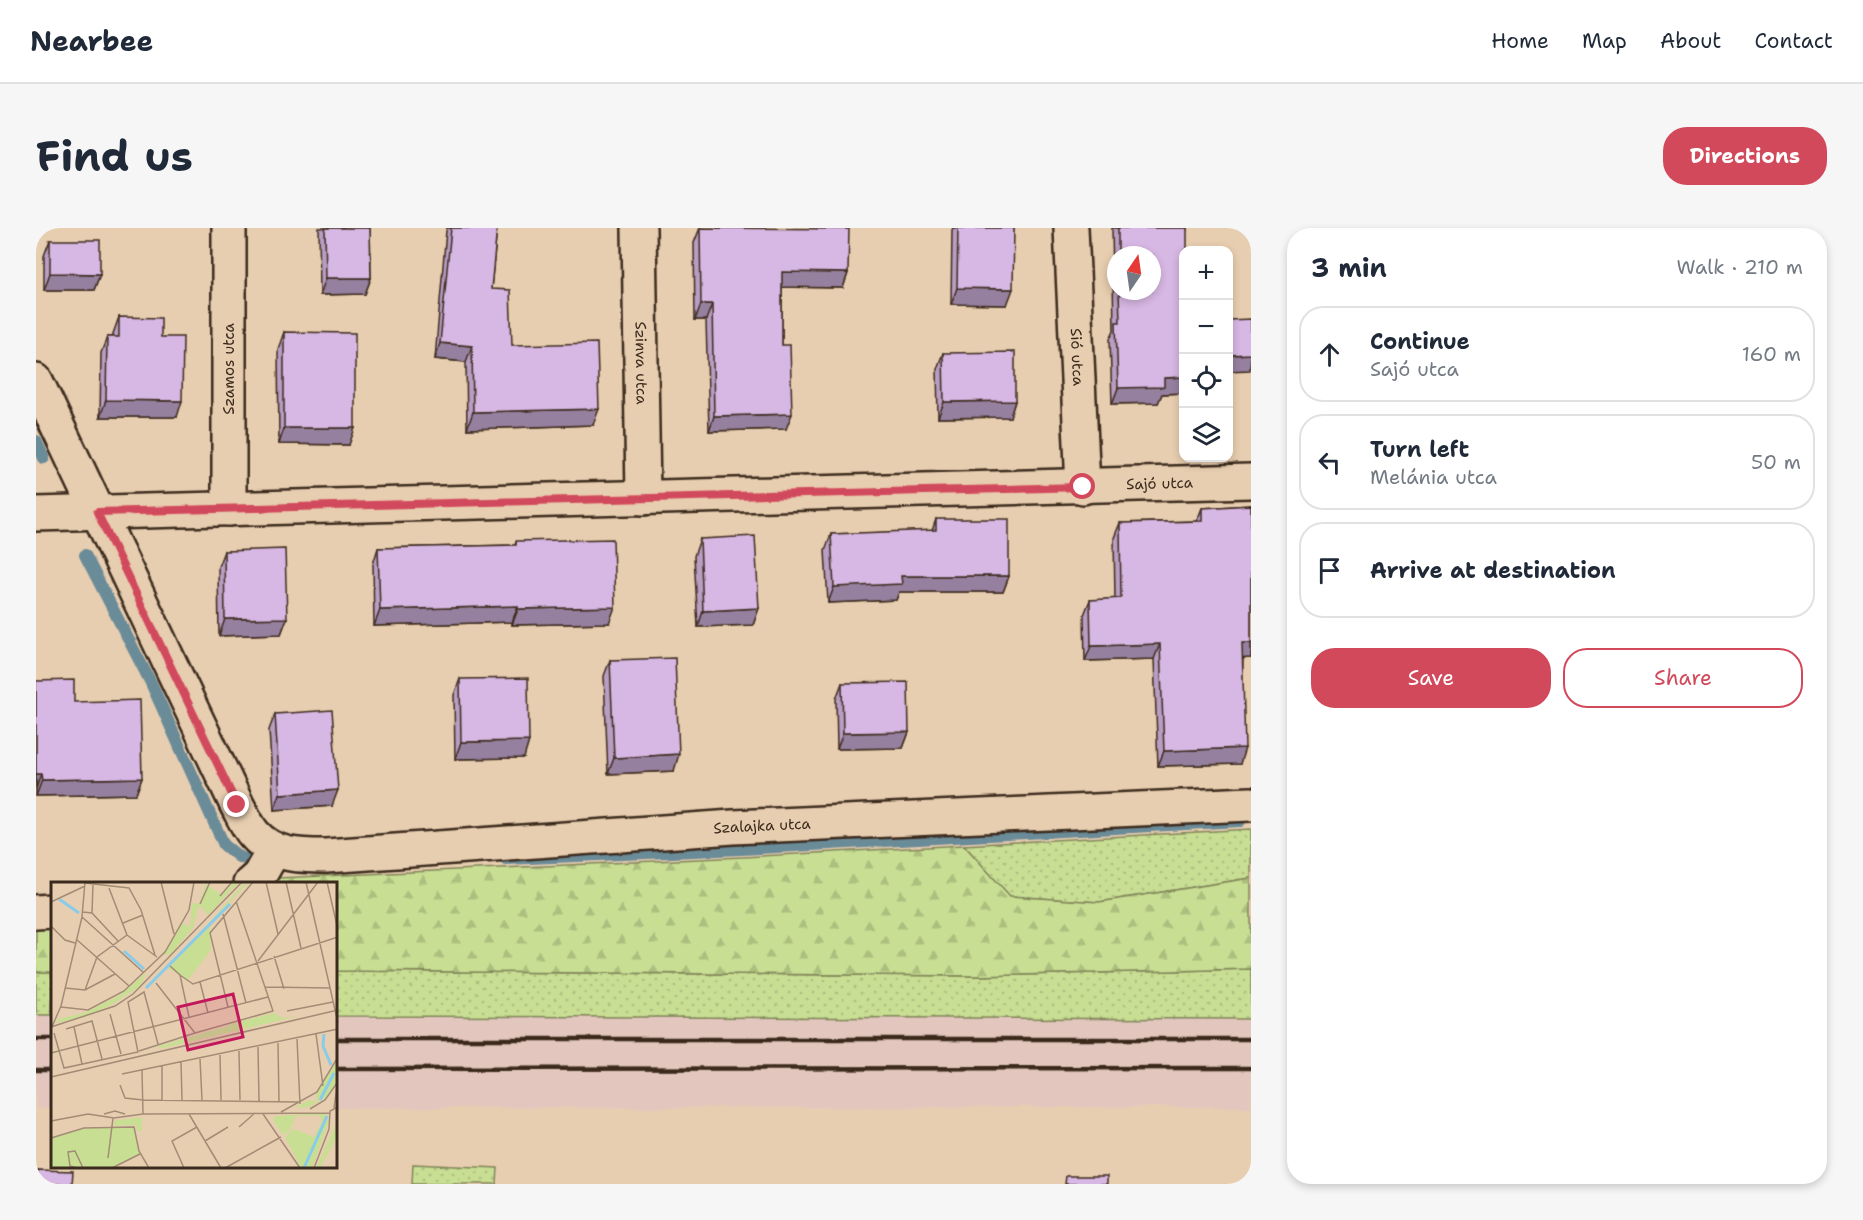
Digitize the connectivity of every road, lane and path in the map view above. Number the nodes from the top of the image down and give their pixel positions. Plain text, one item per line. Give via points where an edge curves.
1 (229, 228) edge
2 (639, 228) edge
3 (1071, 228) edge
4 (36, 381) edge
5 (1251, 481) edge
6 (1083, 487) junction
7 (643, 498) junction
8 (229, 509) junction
9 (97, 512) junction
10 (36, 514) edge
11 (1251, 804) edge
12 (261, 870) edge
13 (51, 911) edge
14 (36, 912) edge

1 - 8 street, Szamos utca
2 - 7 street, Szinva utca
3 - 6 street, Sió utca
4 - 9 street
5 - 6 street, Sajó utca
6 - 7 street, Sajó utca
7 - 8 street, Sajó utca
8 - 9 street, Sajó utca
9 - 10 street, Sajó utca
9 - 12 street via 254,834
11 - 12 street, Szalajka utca via 733,827 296,855
13 - 14 street

